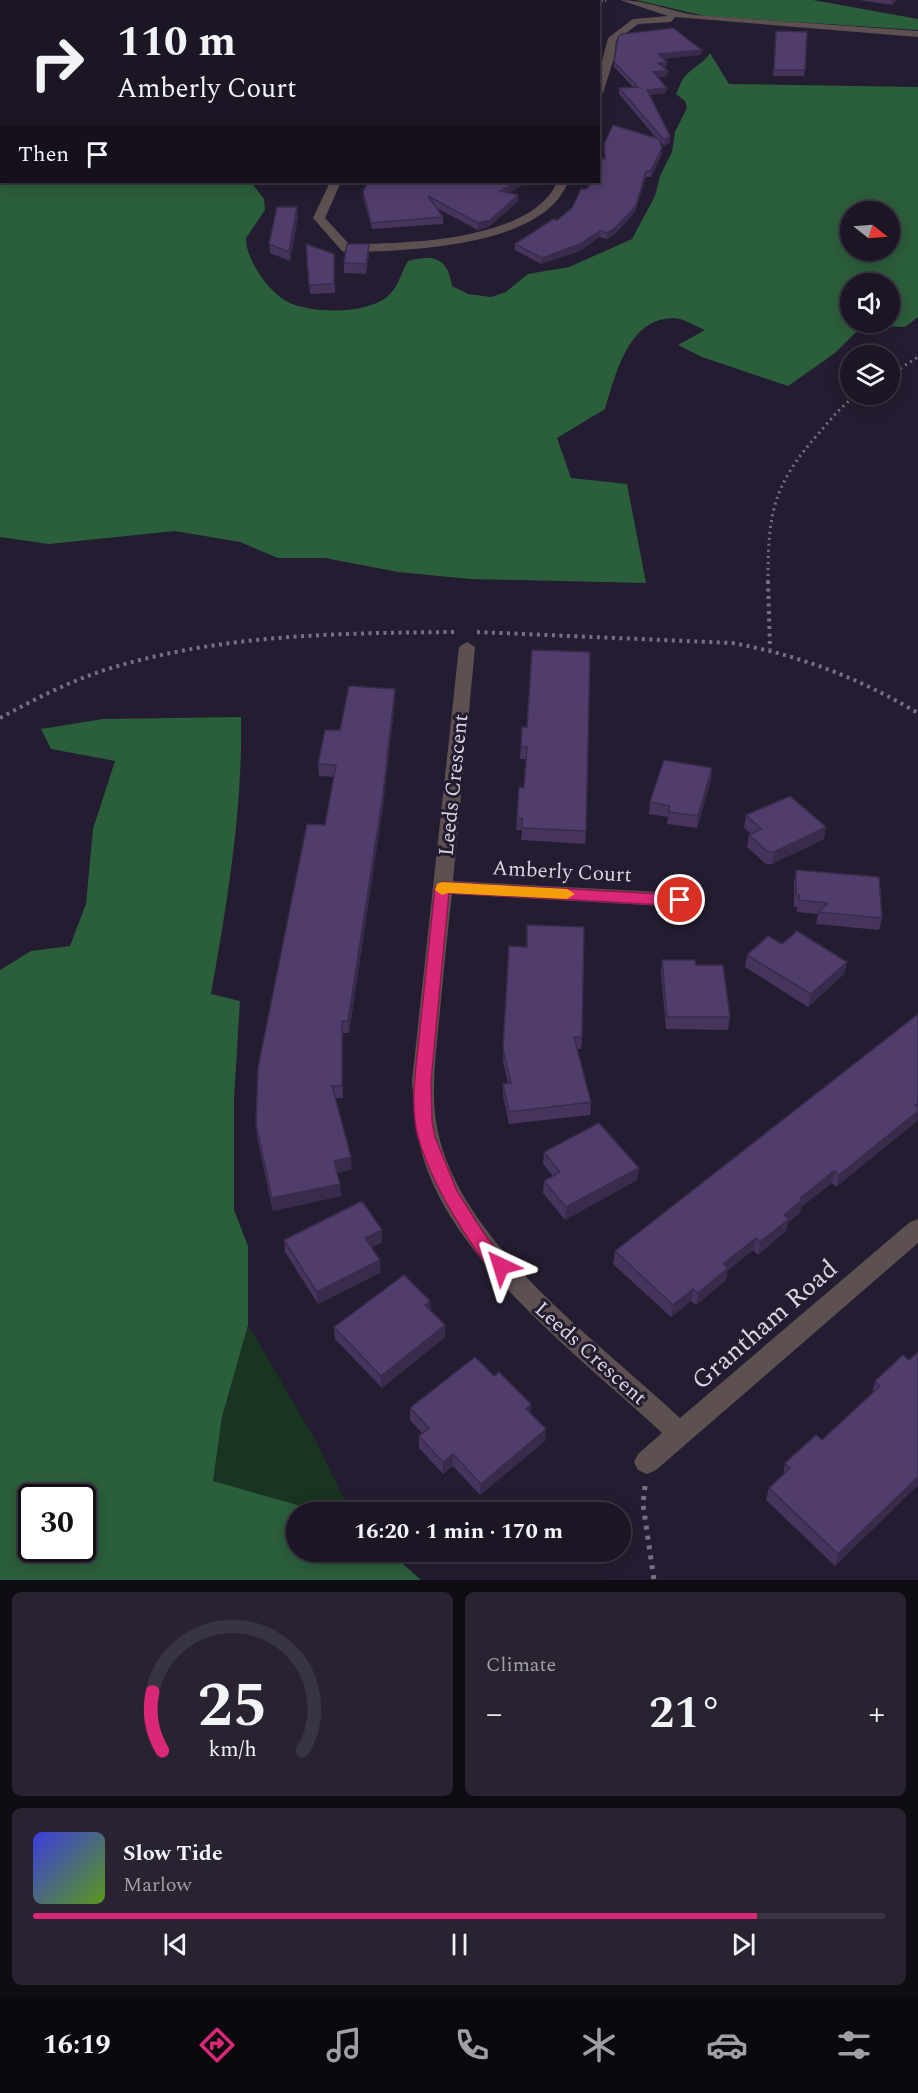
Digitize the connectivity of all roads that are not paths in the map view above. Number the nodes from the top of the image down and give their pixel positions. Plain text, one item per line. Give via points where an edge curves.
1 (625, 0) edge
2 (694, 18) junction
3 (918, 34) edge
4 (604, 58) edge
5 (600, 81) edge
6 (336, 183) edge
7 (562, 183) edge
8 (467, 647) dead end
9 (442, 887) junction
10 (680, 900) dead end
11 (918, 1229) edge
12 (680, 1434) junction
13 (648, 1462) road end

1 - 2 street
2 - 3 street
2 - 4 street via 636,21 610,40
4 - 5 street
6 - 7 street via 319,218 346,248 385,249 475,236 523,222 555,198
8 - 9 street, Leeds Crescent
9 - 10 street, Amberly Court
9 - 12 street, Leeds Crescent via 422,1094 427,1137 443,1179 479,1241 516,1284
11 - 12 street, Grantham Road
12 - 13 street, Grantham Road

